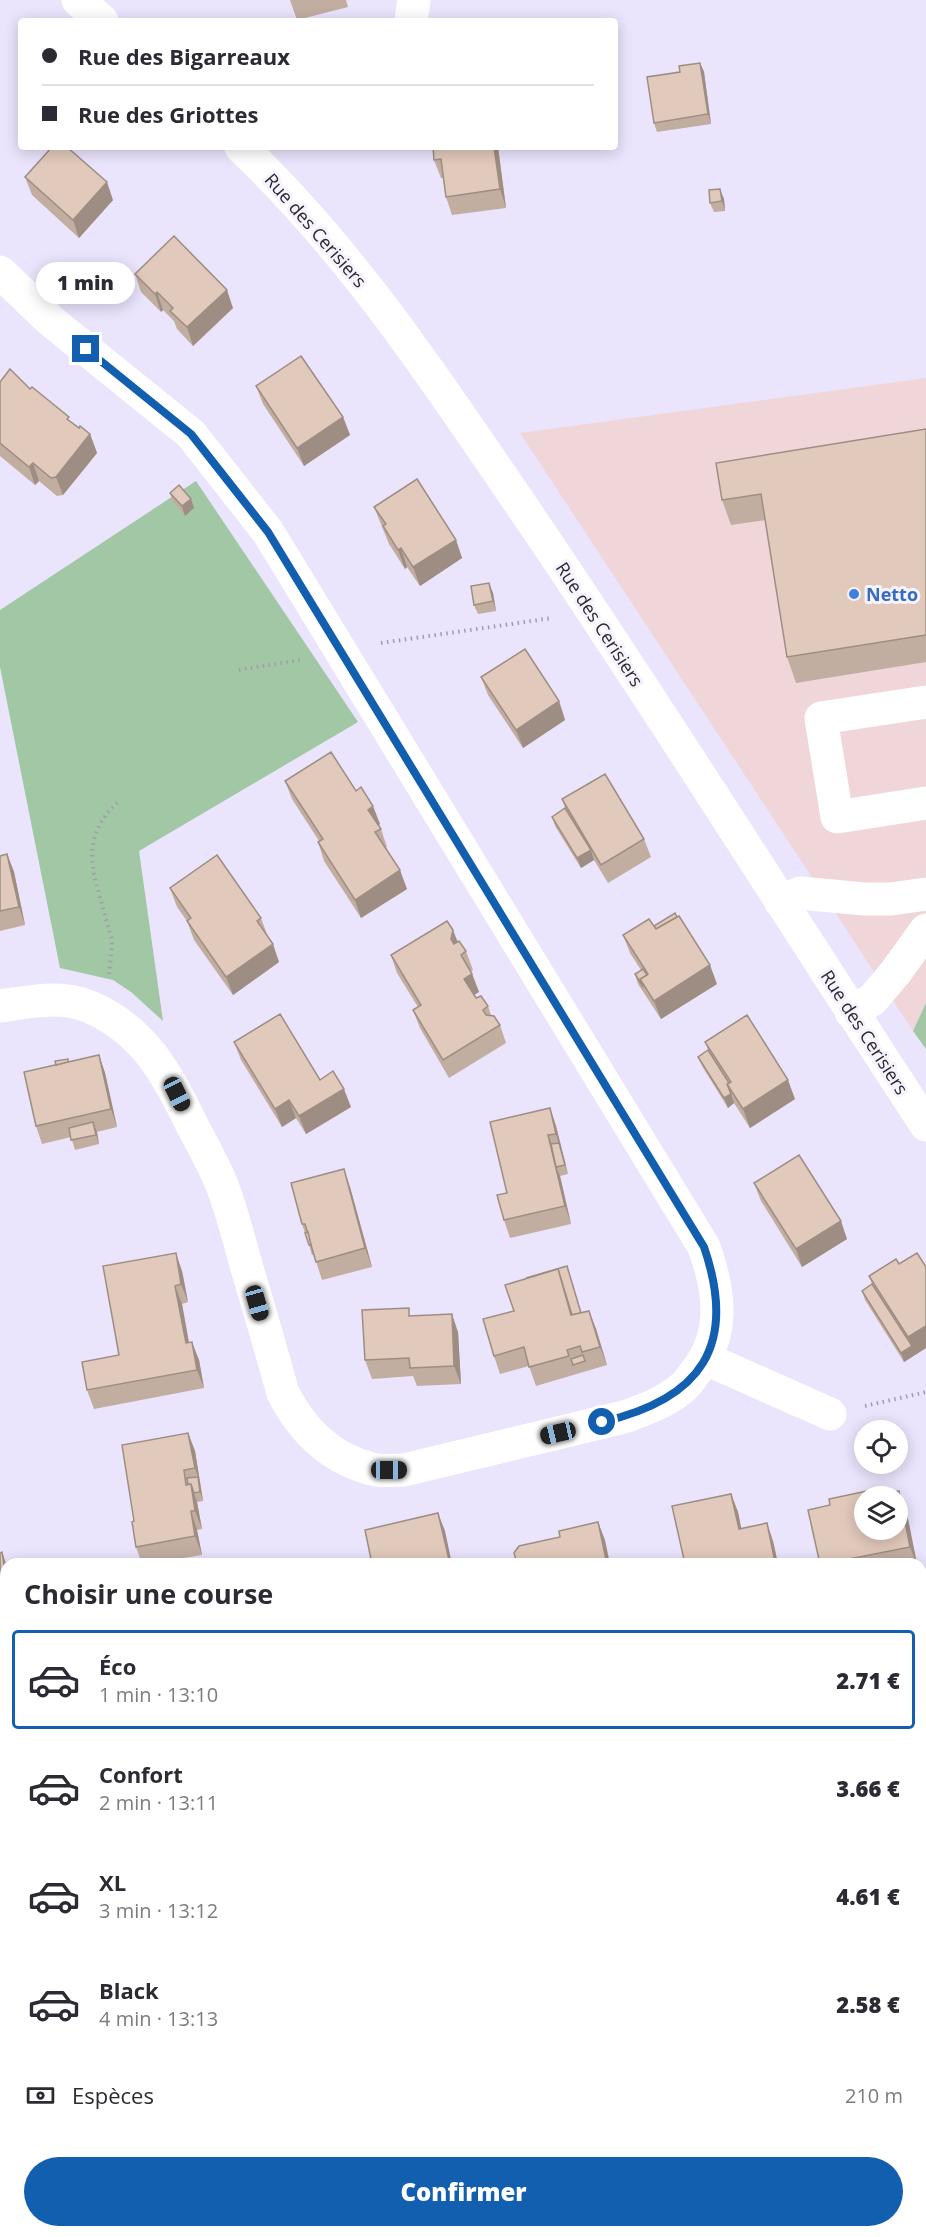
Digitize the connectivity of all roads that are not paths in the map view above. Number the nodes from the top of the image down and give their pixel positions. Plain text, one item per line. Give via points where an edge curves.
1 (78, 0) edge
2 (414, 0) edge
3 (99, 18) edge
4 (411, 18) edge
5 (244, 150) edge
6 (0, 272) edge
7 (926, 702) edge
8 (926, 803) edge
9 (926, 894) edge
10 (780, 901) junction
11 (926, 930) edge
12 (0, 1006) edge
13 (851, 1012) junction
14 (926, 1125) edge
15 (706, 1359) junction
16 (830, 1414) road end

1 - 3 street
2 - 4 street
5 - 10 street, Rue des Cerisiers via 341,254 450,400 588,604
6 - 15 street via 51,321 191,434 268,532 704,1247 718,1303 715,1332
7 - 8 street via 821,718 837,817
9 - 10 street via 864,899 800,893
10 - 13 street, Rue des Cerisiers
11 - 13 street via 872,1000
12 - 15 street via 36,1001 89,1006 131,1033 154,1056 219,1178 283,1393 294,1415 311,1435 352,1462 374,1470 404,1470 624,1417 653,1406 682,1388
13 - 14 street, Rue des Cerisiers
15 - 16 street

